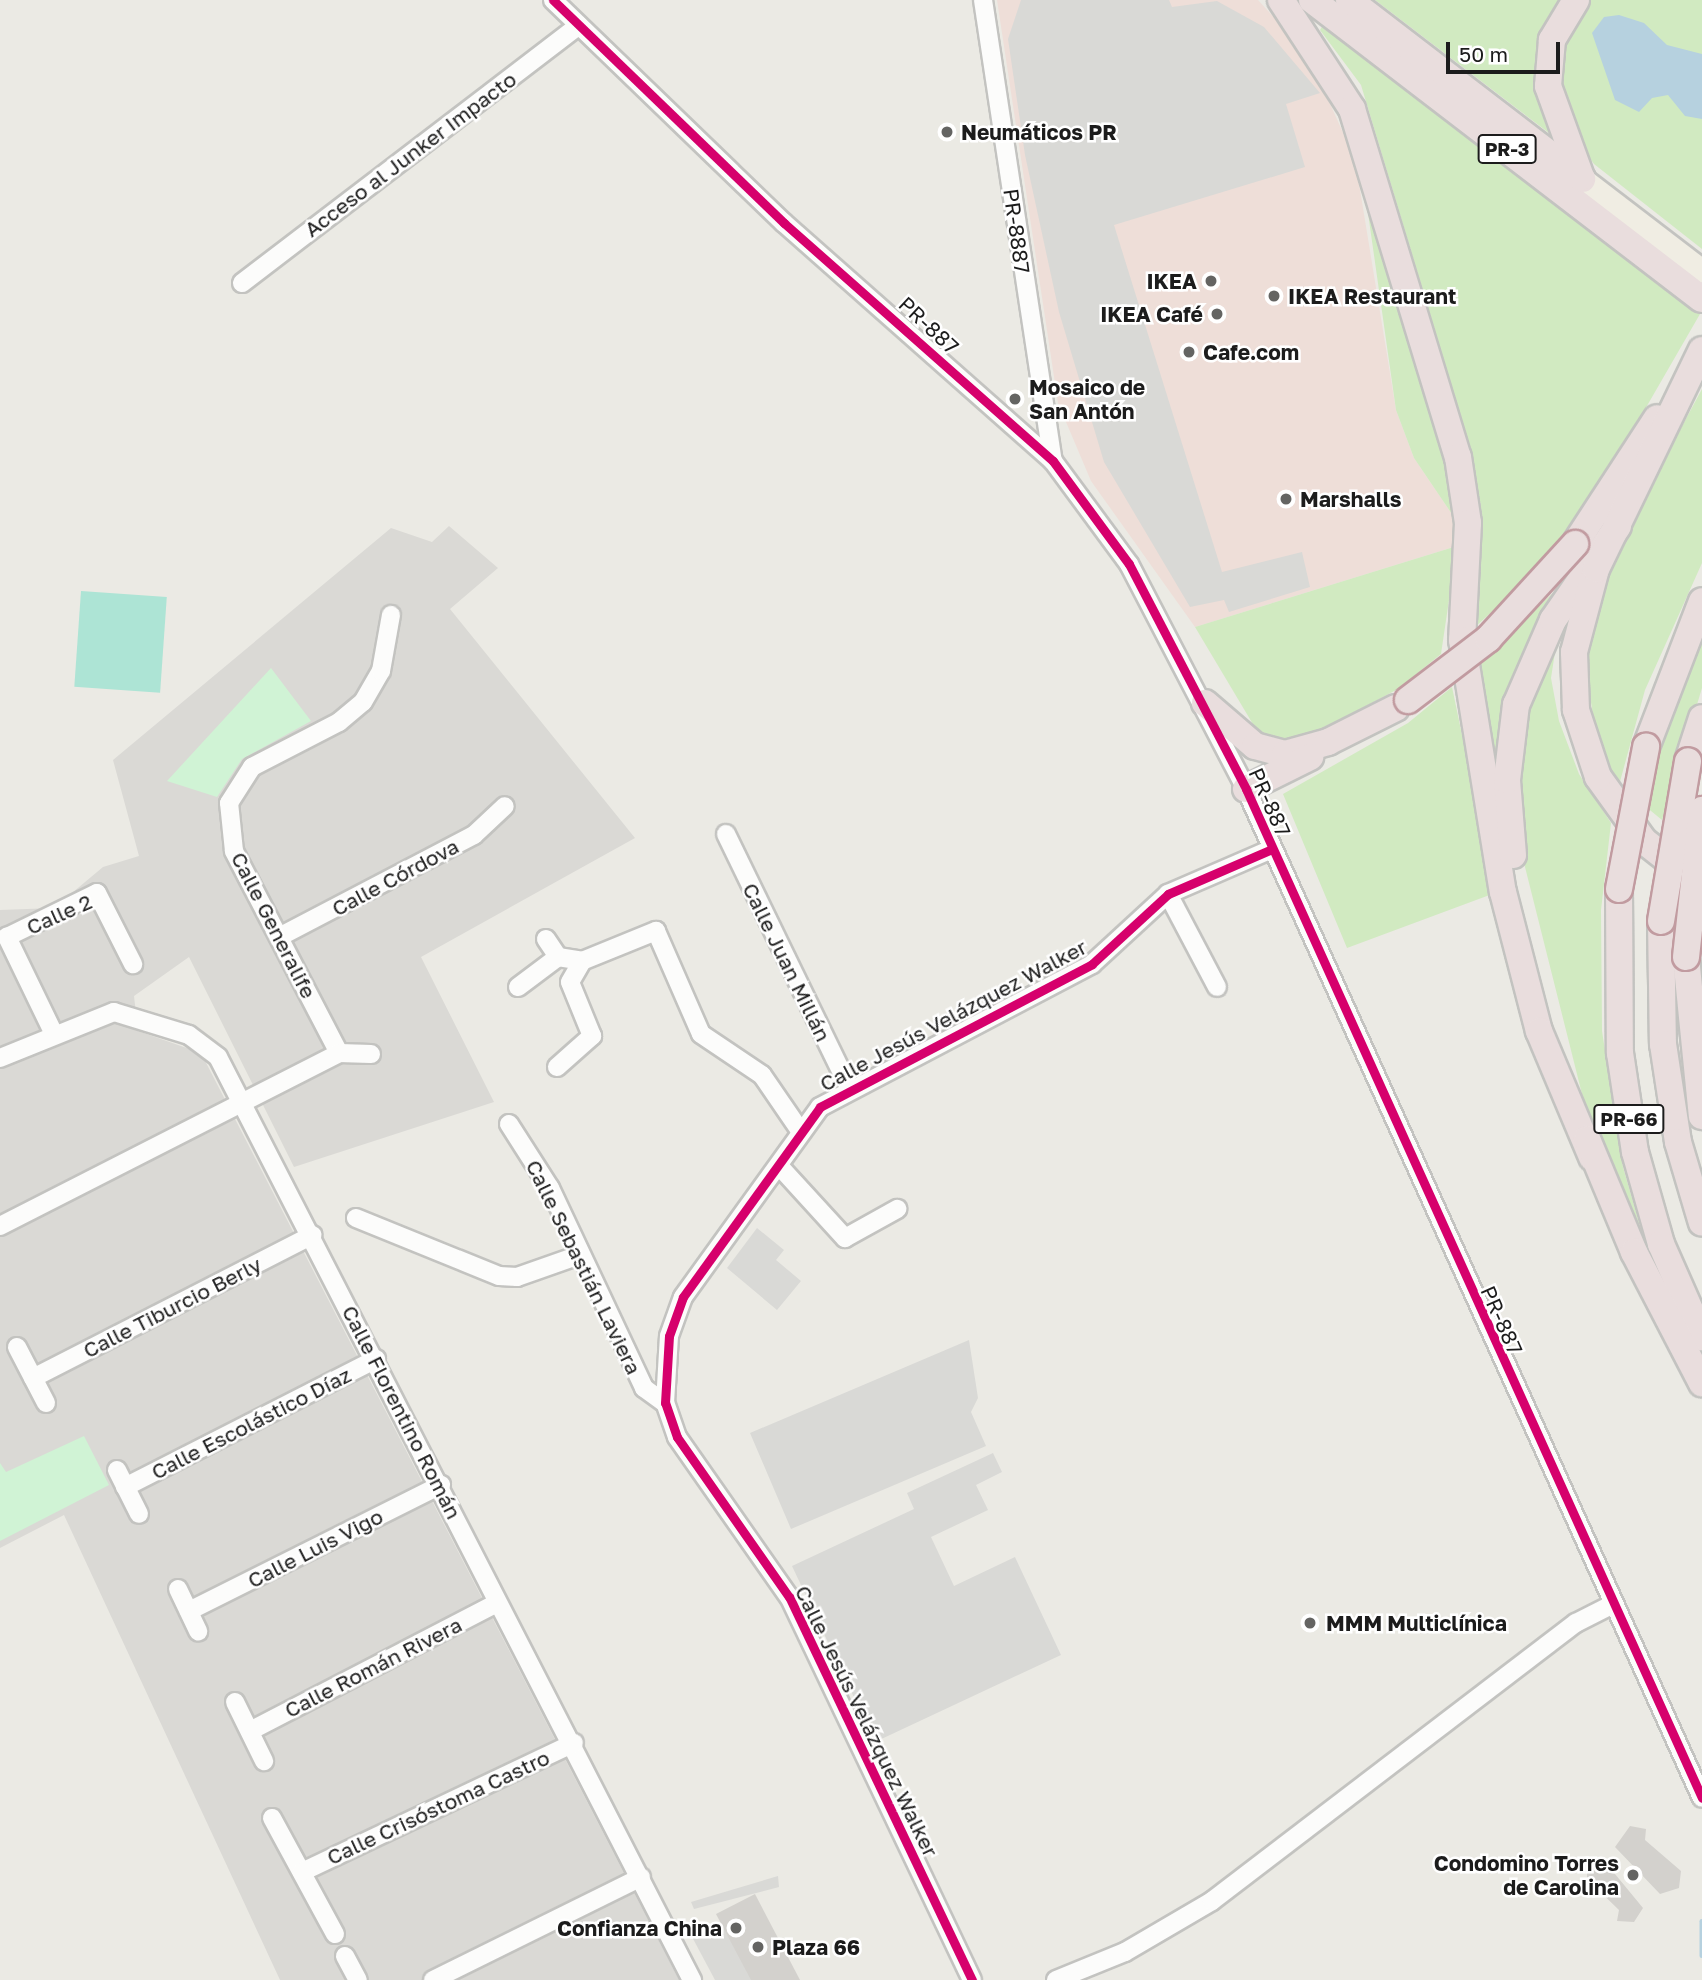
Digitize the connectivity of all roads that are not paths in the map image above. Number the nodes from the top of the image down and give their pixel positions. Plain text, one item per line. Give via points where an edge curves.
1 (553, 0) edge
2 (983, 0) edge
3 (1281, 0) edge
4 (1312, 0) edge
5 (1349, 0) edge
6 (1576, 0) edge
7 (579, 25) junction
8 (1581, 179) junction
9 (1702, 271) edge
10 (242, 283) dead end
11 (1702, 299) edge
12 (1700, 354) edge
13 (1054, 461) junction
14 (1618, 526) junction
15 (1702, 601) edge
16 (391, 615) dead end
17 (1205, 703) junction
18 (1402, 704) junction
19 (1702, 718) edge
20 (1246, 789) junction
21 (505, 806) dead end
22 (1702, 810) edge
23 (726, 834) dead end
24 (1272, 849) junction
25 (1702, 884) edge
26 (1168, 894) junction
27 (279, 937) junction
28 (546, 939) dead end
29 (558, 957) junction
30 (582, 961) junction
31 (133, 964) dead end
32 (518, 987) dead end
33 (1217, 987) dead end
34 (53, 1032) junction
35 (339, 1053) junction
36 (371, 1054) dead end
37 (0, 1058) edge
38 (557, 1067) dead end
39 (850, 1089) junction
40 (243, 1104) junction
41 (1702, 1116) edge
42 (509, 1124) dead end
43 (799, 1129) junction
44 (1592, 1157) junction
45 (781, 1168) junction
46 (897, 1209) dead end
47 (356, 1217) dead end
48 (1702, 1223) edge
49 (0, 1226) edge
50 (312, 1235) junction
51 (577, 1256) junction
52 (1702, 1336) edge
53 (17, 1347) dead end
54 (376, 1359) junction
55 (33, 1378) junction
56 (1702, 1383) edge
57 (46, 1403) dead end
58 (665, 1403) junction
59 (117, 1470) dead end
60 (442, 1485) junction
61 (125, 1487) junction
62 (138, 1514) dead end
63 (178, 1589) dead end
64 (495, 1604) junction
65 (1611, 1605) junction
66 (189, 1611) junction
67 (198, 1631) dead end
68 (235, 1702) dead end
69 (250, 1731) junction
70 (574, 1743) junction
71 (264, 1761) dead end
72 (1702, 1798) edge
73 (272, 1818) dead end
74 (302, 1872) junction
75 (641, 1877) junction
76 (335, 1934) dead end
77 (345, 1956) dead end
78 (358, 1980) edge
79 (433, 1980) edge
80 (692, 1980) edge
81 (972, 1980) edge
82 (1056, 1980) edge

1 - 7 street, PR-887
2 - 13 street, PR-8887 / PR-8887
3 - 44 highway via 1352,109 1458,457 1468,523 1462,640 1503,892 1539,1031
4 - 11 highway, PR-3
5 - 8 highway, PR-3
6 - 8 highway via 1552,40 1548,86
7 - 10 street, Acceso al Junker Impacto
7 - 13 street, PR-887 via 784,223
8 - 9 main road, PR-3
12 - 14 highway
12 - 18 highway, bridge via 1575,544 1488,639
13 - 17 street, PR-887 via 1150,596
14 - 25 highway via 1579,622 1574,680 1579,723 1613,803 1644,841
14 - 44 highway via 1580,573 1537,650 1516,705 1508,759 1519,889
15 - 52 highway, PR-66, bridge via 1646,747 1619,889 1617,1015 1635,1153 1661,1244
16 - 27 street, Calle Generalife via 380,671 363,702 340,722 252,767 229,803 234,851
17 - 18 highway via 1255,746 1285,754 1328,742
17 - 20 street, PR-887
18 - 20 highway
19 - 48 highway, PR-66, bridge via 1688,761 1661,922 1662,1044 1678,1142
20 - 24 street, PR-887
21 - 27 street, Calle Córdova via 474,835
22 - 41 highway, bridge via 1686,957
23 - 39 street, Calle Juan Millán
24 - 26 street, Calle Jesús Velázquez Walker
24 - 65 street, PR-887
26 - 33 street
26 - 39 street, Calle Jesús Velázquez Walker via 1092,964
27 - 35 street, Calle Generalife
28 - 29 street
29 - 30 street
29 - 32 street
30 - 38 street via 570,982 592,1036
30 - 43 street via 656,931 701,1034 762,1076
31 - 34 street, Calle 2 via 97,893 7,937
34 - 37 street, Calle Florentino Román
34 - 40 street, Calle Florentino Román via 114,1012 189,1035 218,1057
35 - 36 street
35 - 40 street
39 - 43 street, Calle Jesús Velázquez Walker
40 - 49 street
40 - 50 street, Calle Florentino Román
42 - 51 street, Calle Sebastián Laviera via 550,1188
43 - 45 street, Calle Jesús Velázquez Walker
44 - 56 highway
45 - 46 street via 845,1238
45 - 58 street, Calle Jesús Velázquez Walker via 683,1297 669,1336
47 - 51 street via 480,1273 517,1277
50 - 54 street, Calle Florentino Román
50 - 55 street, Calle Tiburcio Berly
51 - 58 street, Calle Sebastián Laviera via 644,1388
53 - 55 street
54 - 60 street, Calle Florentino Román
54 - 61 street, Calle Escolástico Díaz
55 - 57 street
58 - 81 street, Calle Jesús Velázquez Walker via 677,1437 789,1597
59 - 61 street
60 - 64 street, Calle Florentino Román
60 - 66 street, Calle Luis Vigo
61 - 62 street
63 - 66 street
64 - 69 street, Calle Román Rivera
64 - 70 street, Calle Florentino Román
65 - 72 street, PR-887
65 - 82 street via 1576,1623 1212,1901 1125,1952
66 - 67 street
68 - 69 street
69 - 71 street
70 - 74 street, Calle Crisóstoma Castro
70 - 75 street, Calle Florentino Román
73 - 74 street
74 - 76 street
75 - 79 street
75 - 80 street, Calle Florentino Román
77 - 78 street

